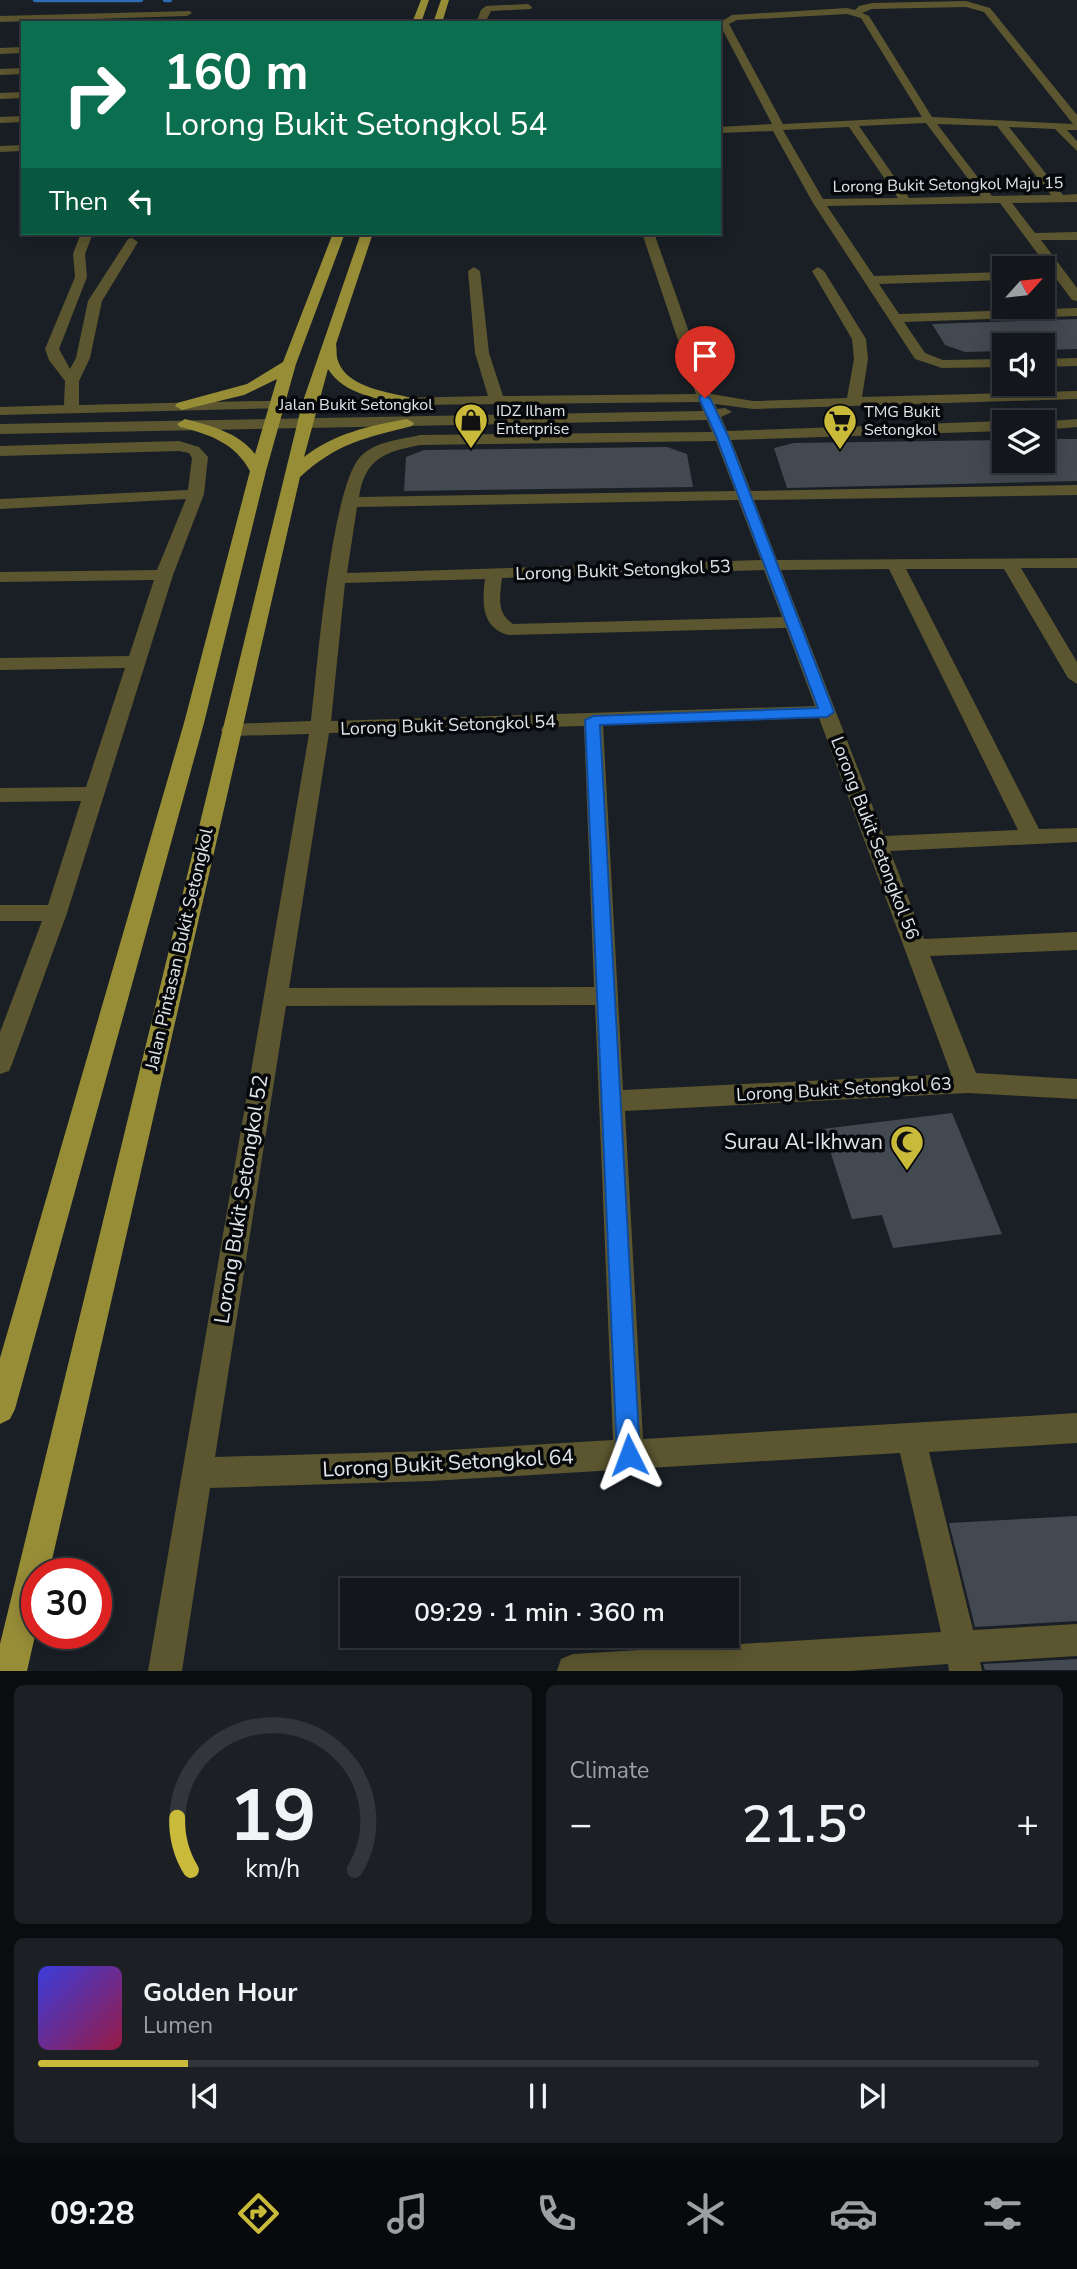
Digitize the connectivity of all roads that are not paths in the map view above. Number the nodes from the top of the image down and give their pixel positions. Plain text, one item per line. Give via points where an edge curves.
1 (423, 4) edge
2 (443, 4) edge
3 (528, 6) dead end
4 (857, 13) junction
5 (0, 19) edge
6 (33, 20) edge
7 (184, 21) edge
8 (417, 21) edge
9 (438, 21) edge
10 (481, 21) edge
11 (721, 42) edge
12 (734, 42) junction
13 (21, 49) edge
14 (0, 51) edge
15 (21, 71) edge
16 (0, 72) edge
17 (21, 95) edge
18 (0, 96) edge
19 (21, 119) edge
20 (0, 120) edge
21 (929, 120) junction
22 (1077, 121) edge
23 (851, 122) junction
24 (1002, 124) junction
25 (779, 127) junction
26 (1058, 127) junction
27 (1077, 127) edge
28 (721, 130) edge
29 (21, 148) edge
30 (1077, 148) edge
31 (0, 149) edge
32 (1077, 198) edge
33 (1060, 199) junction
34 (997, 200) junction
35 (819, 203) junction
36 (907, 203) junction
37 (86, 235) edge
38 (338, 235) edge
39 (366, 235) edge
40 (649, 235) edge
41 (1077, 236) edge
42 (1031, 237) junction
43 (132, 242) dead end
44 (474, 271) dead end
45 (818, 271) dead end
46 (1077, 274) edge
47 (1055, 275) edge
48 (1060, 275) junction
49 (992, 276) edge
50 (870, 280) junction
51 (1077, 297) edge
52 (1077, 312) edge
53 (894, 318) junction
54 (330, 343) junction
55 (1055, 362) edge
56 (1077, 362) edge
57 (992, 363) edge
58 (289, 364) junction
59 (72, 381) junction
60 (1077, 395) edge
61 (705, 398) junction
62 (497, 400) junction
63 (407, 401) junction
64 (854, 402) junction
65 (753, 405) junction
66 (182, 406) junction
67 (71, 409) junction
68 (0, 411) edge
69 (276, 413) junction
70 (307, 413) junction
71 (712, 415) junction
72 (407, 423) junction
73 (185, 424) junction
74 (1077, 424) edge
75 (1055, 425) edge
76 (992, 426) edge
77 (0, 429) edge
78 (722, 436) junction
79 (0, 451) edge
80 (258, 471) junction
81 (294, 474) junction
82 (1077, 490) edge
83 (196, 494) junction
84 (745, 495) junction
85 (350, 502) junction
86 (0, 504) edge
87 (1077, 563) edge
88 (771, 565) junction
89 (1010, 565) junction
90 (896, 566) junction
91 (494, 574) junction
92 (164, 575) junction
93 (0, 577) edge
94 (337, 578) junction
95 (793, 622) junction
96 (136, 662) junction
97 (0, 664) edge
98 (1077, 678) edge
99 (827, 712) junction
100 (593, 720) junction
101 (308, 729) junction
102 (231, 730) junction
103 (94, 794) junction
104 (0, 795) edge
105 (1077, 835) edge
106 (1032, 837) junction
107 (877, 844) junction
108 (0, 913) edge
109 (56, 913) junction
110 (1077, 941) edge
111 (916, 948) junction
112 (274, 996) junction
113 (606, 996) junction
114 (0, 1063) edge
115 (967, 1083) junction
116 (1077, 1089) edge
117 (612, 1101) junction
118 (0, 1409) edge
119 (1077, 1428) edge
120 (911, 1437) junction
121 (629, 1455) junction
122 (196, 1473) junction
123 (1077, 1640) edge
124 (963, 1659) edge
125 (10, 1671) edge
126 (165, 1671) edge
127 (573, 1671) edge

1 - 8 main road
2 - 9 main road
3 - 10 street via 489,8
4 - 12 street via 735,17 724,23
4 - 21 street via 864,16
4 - 22 street via 872,6 980,6
5 - 6 street
6 - 7 street via 187,11
11 - 12 street
12 - 25 street
13 - 14 street
15 - 16 street
17 - 18 street
19 - 20 street
21 - 23 street
21 - 24 street
21 - 34 street
23 - 25 street
23 - 36 street
24 - 26 street
24 - 33 street
25 - 28 street
25 - 35 street
26 - 27 street
26 - 30 street
29 - 31 street
32 - 33 street, Lorong Bukit Setongkol Maju 15
33 - 34 street, Lorong Bukit Setongkol Maju 15
34 - 36 street, Lorong Bukit Setongkol Maju 15
34 - 42 street
35 - 36 street, Lorong Bukit Setongkol Maju 15
35 - 50 street
37 - 59 street via 79,254 81,277 52,349
38 - 58 main road
39 - 54 main road, Jalan Pintasan Bukit Setongkol
40 - 61 street, Lorong Bukit Setongkol 56
41 - 42 street
42 - 48 street
43 - 59 street via 95,301 83,358
44 - 62 street via 482,353
45 - 64 street via 859,339 861,359
46 - 48 street
47 - 48 street
48 - 51 street
49 - 50 street
50 - 53 street
52 - 53 street
53 - 57 street via 920,356 951,364
54 - 63 main road via 330,362 344,379 371,393
54 - 70 main road, Jalan Pintasan Bukit Setongkol
55 - 56 street
58 - 66 main road via 270,380 245,391
58 - 69 main road
59 - 67 street
60 - 64 street, Jalan Bukit Setongkol
61 - 62 street, Jalan Bukit Setongkol
61 - 65 street, Jalan Bukit Setongkol
61 - 71 street, Lorong Bukit Setongkol 56
62 - 63 street, Jalan Bukit Setongkol
63 - 70 street, Jalan Bukit Setongkol
64 - 65 street, Jalan Bukit Setongkol
65 - 71 street, Jalan Bukit Setongkol
66 - 67 street, Jalan Bukit Setongkol
66 - 69 street, Jalan Bukit Setongkol
67 - 68 street, Jalan Bukit Setongkol
69 - 70 street, Jalan Bukit Setongkol
69 - 73 street, Jalan Bukit Setongkol
69 - 80 main road
70 - 72 street, Jalan Bukit Setongkol
70 - 81 main road, Jalan Pintasan Bukit Setongkol
71 - 72 street, Jalan Bukit Setongkol
71 - 78 street, Lorong Bukit Setongkol 56
72 - 81 main road via 359,432 330,445
73 - 77 street, Jalan Bukit Setongkol
73 - 80 main road via 242,446
74 - 75 street
76 - 78 street, Lorong Bukit Setongkol 52
78 - 84 street, Lorong Bukit Setongkol 56
78 - 85 street, Lorong Bukit Setongkol 52 via 420,440 384,448 366,460
79 - 83 street via 179,446 200,457
80 - 118 main road via 194,723
81 - 102 main road, Jalan Pintasan Bukit Setongkol
82 - 84 street
83 - 86 street
83 - 92 street
84 - 85 street
84 - 88 street, Lorong Bukit Setongkol 56
85 - 94 street, Lorong Bukit Setongkol 52
87 - 89 street, Lorong Bukit Setongkol 53
88 - 90 street, Lorong Bukit Setongkol 53
88 - 91 street, Lorong Bukit Setongkol 53
88 - 95 street, Lorong Bukit Setongkol 56
89 - 90 street, Lorong Bukit Setongkol 53
89 - 98 street
90 - 106 street
91 - 94 street, Lorong Bukit Setongkol 53
91 - 95 street via 491,614 509,630
92 - 93 street
92 - 96 street
94 - 101 street, Lorong Bukit Setongkol 52
95 - 99 street, Lorong Bukit Setongkol 56
96 - 97 street
96 - 103 street
99 - 100 street, Lorong Bukit Setongkol 54
99 - 107 street, Lorong Bukit Setongkol 56
100 - 101 street, Lorong Bukit Setongkol 54
100 - 113 street
101 - 102 street, Lorong Bukit Setongkol 54
101 - 112 street, Lorong Bukit Setongkol 52
102 - 125 main road, Jalan Pintasan Bukit Setongkol
103 - 104 street
103 - 109 street
105 - 106 street
106 - 107 street
107 - 111 street, Lorong Bukit Setongkol 56
108 - 109 street
109 - 114 street
110 - 111 street
111 - 115 street, Lorong Bukit Setongkol 56
112 - 113 street
112 - 122 street, Lorong Bukit Setongkol 52
113 - 117 street
115 - 116 street, Lorong Bukit Setongkol 63
115 - 117 street, Lorong Bukit Setongkol 63
117 - 121 street
119 - 120 street, Lorong Bukit Setongkol 64
120 - 121 street, Lorong Bukit Setongkol 64
120 - 124 street
121 - 122 street, Lorong Bukit Setongkol 64
122 - 126 street, Lorong Bukit Setongkol 52
123 - 124 street
124 - 127 street

